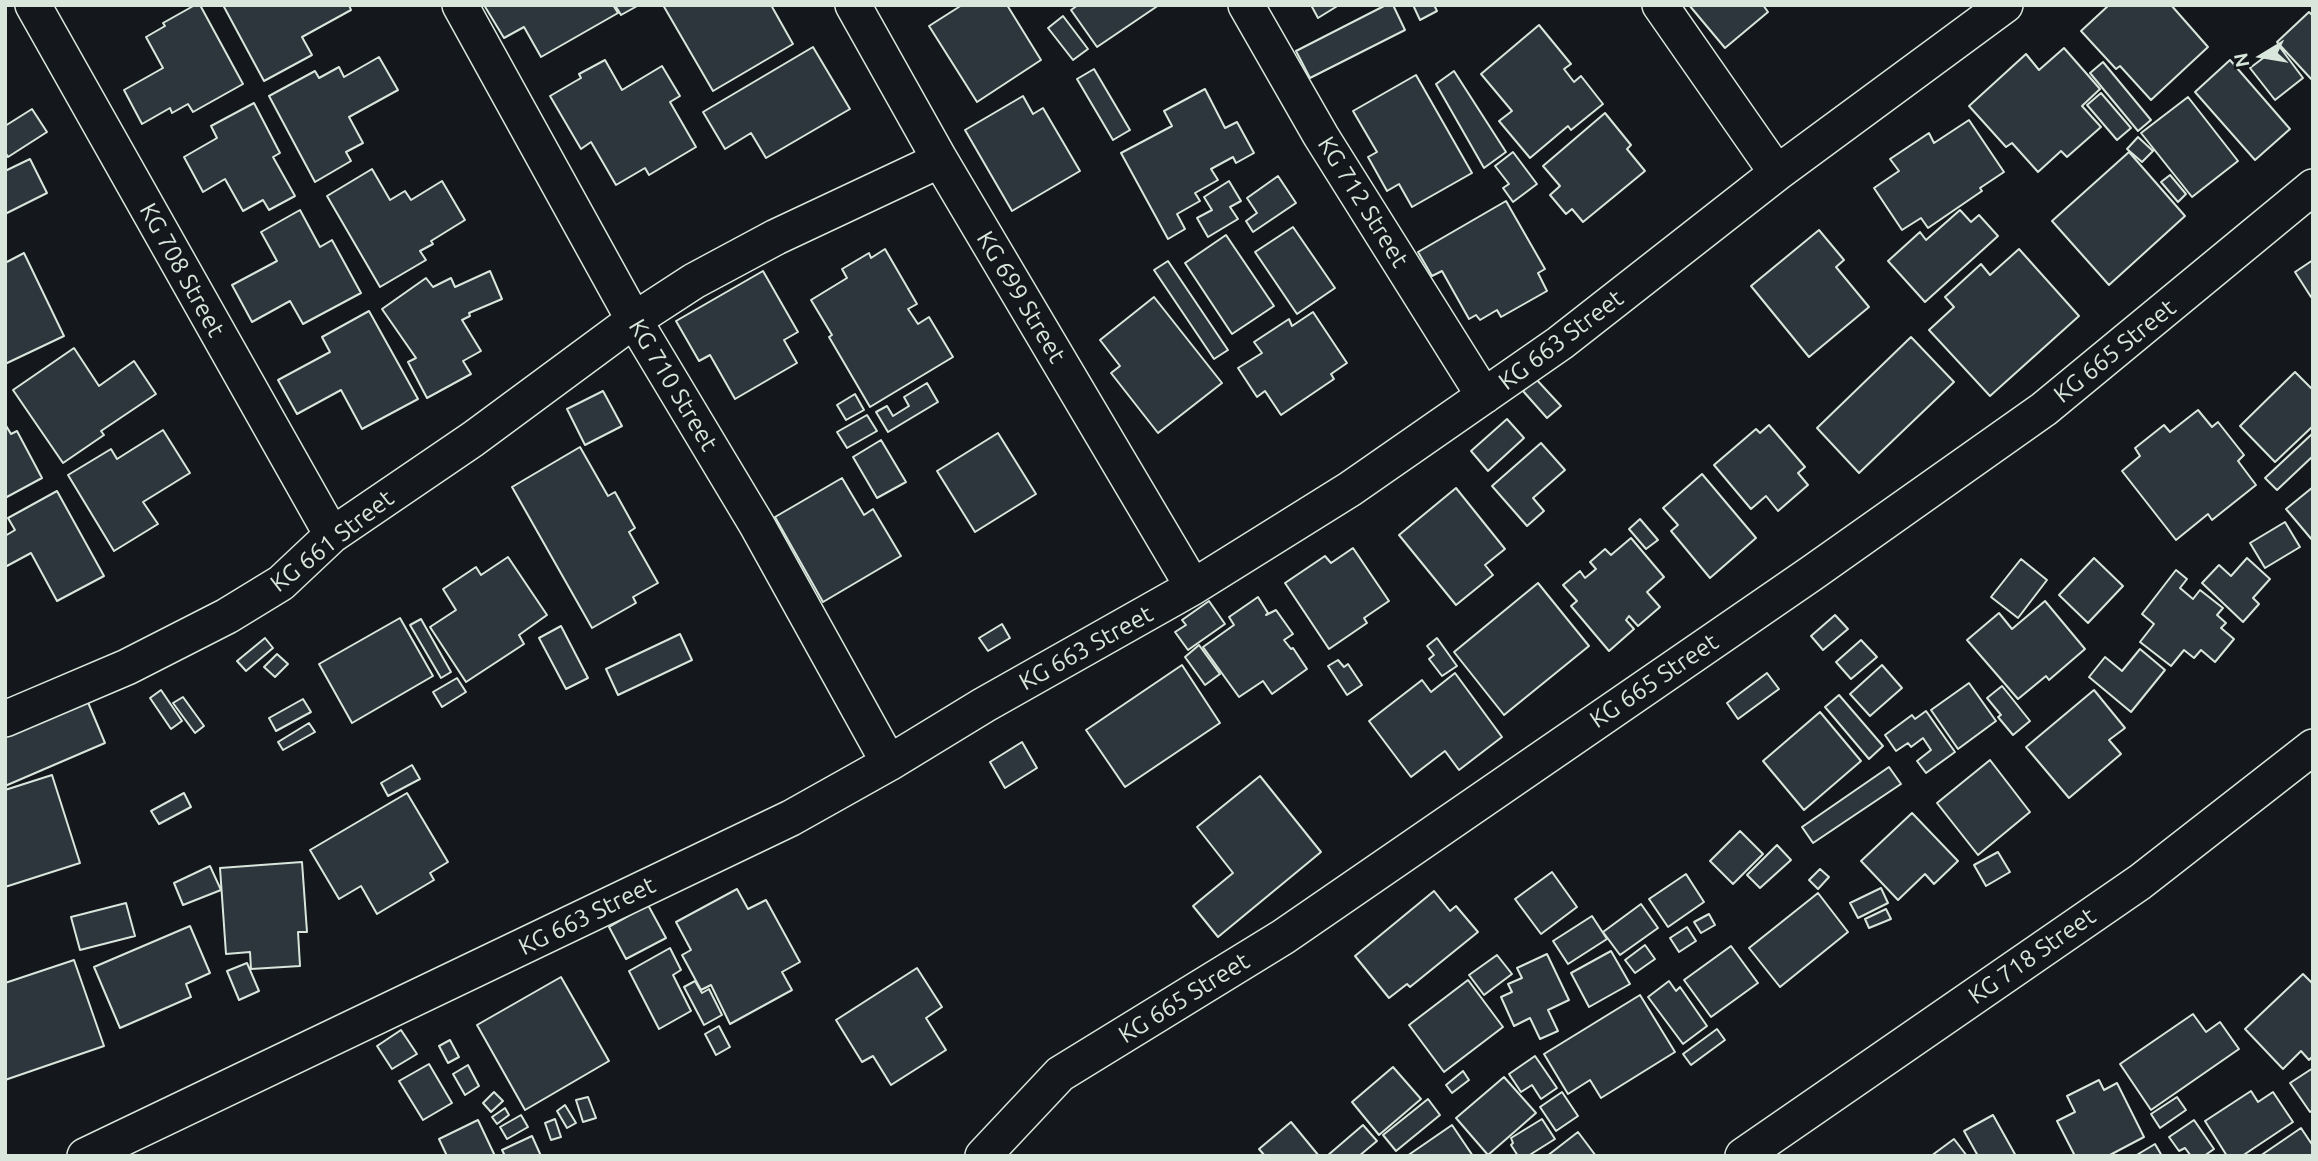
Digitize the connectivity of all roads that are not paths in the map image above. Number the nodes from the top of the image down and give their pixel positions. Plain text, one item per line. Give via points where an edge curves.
1 (33, 5) edge
2 (460, 5) edge
3 (853, 5) edge
4 (1246, 5) edge
5 (1660, 5) edge
6 (2005, 5) edge
7 (940, 160) junction
8 (1777, 173) junction
9 (2313, 187) edge
10 (634, 320) junction
11 (1484, 396) junction
12 (332, 535) junction
13 (1193, 587) junction
14 (5, 719) edge
15 (2313, 747) edge
16 (889, 764) junction
17 (85, 1156) edge
18 (983, 1156) edge
19 (1743, 1156) edge

1 - 12 street, KG 708 Street
2 - 10 street, KG 710 Street
3 - 7 street, KG 699 Street
4 - 11 street, KG 712 Street via 1321,136
5 - 8 street
6 - 8 street, KG 663 Street
7 - 10 street, KG 661 Street via 776,237
7 - 13 street, KG 699 Street
8 - 11 street, KG 663 Street via 1560,343
9 - 18 street, KG 665 Street via 2044,409 1283,937 1060,1074
10 - 12 street, KG 661 Street via 474,439
10 - 16 street, KG 710 Street via 757,525
11 - 13 street, KG 663 Street via 1350,489
12 - 14 street, KG 661 Street via 281,583 227,616 127,667
13 - 16 street, KG 663 Street
15 - 19 street, KG 718 Street via 2140,882
16 - 17 street, KG 663 Street via 791,818

